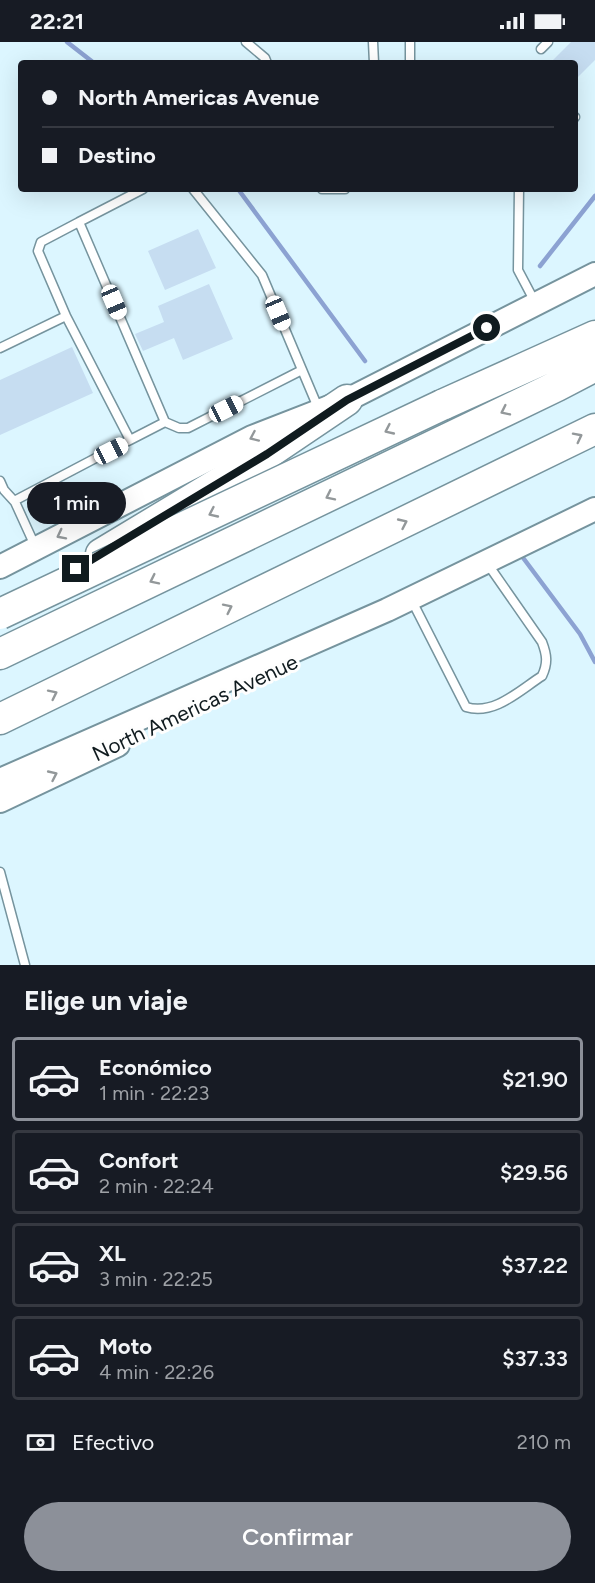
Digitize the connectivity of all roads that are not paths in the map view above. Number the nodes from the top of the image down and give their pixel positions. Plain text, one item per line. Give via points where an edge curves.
1 (246, 42) edge
2 (374, 42) edge
3 (410, 42) edge
4 (548, 42) edge
5 (541, 49) dead end
6 (266, 60) edge
7 (374, 60) edge
8 (410, 60) edge
9 (137, 192) edge
10 (196, 192) edge
11 (519, 192) edge
12 (79, 222) junction
13 (595, 274) edge
14 (536, 304) junction
15 (66, 316) junction
16 (595, 336) edge
17 (0, 348) edge
18 (595, 366) edge
19 (302, 370) junction
20 (347, 400) junction
21 (319, 411) junction
22 (165, 422) junction
23 (595, 429) edge
24 (130, 441) junction
25 (0, 481) edge
26 (14, 501) junction
27 (595, 509) edge
28 (36, 548) junction
29 (486, 562) junction
30 (0, 567) edge
31 (410, 599) junction
32 (387, 610) junction
33 (0, 615) edge
34 (0, 654) edge
35 (0, 719) edge
36 (0, 780) edge
37 (0, 801) edge
38 (0, 872) edge
39 (25, 965) edge

1 - 6 lane
2 - 7 lane
3 - 8 lane
4 - 5 lane
9 - 12 lane
10 - 19 lane via 262,275
11 - 14 lane via 518,270
12 - 15 lane via 41,242 38,251
12 - 22 lane
13 - 14 main road
14 - 20 main road
15 - 17 lane
15 - 24 lane
16 -> 33 highway, bridge
18 -> 34 highway
19 - 21 lane
19 - 22 lane via 188,428
20 - 21 main road
20 - 33 highway via 267,454
21 -> 28 main road via 252,437
22 - 24 lane
35 -> 23 highway
24 - 26 lane
25 - 26 lane
26 - 28 lane
27 - 29 main road, North Americas Avenue
28 - 30 main road
29 - 31 main road, North Americas Avenue
29 - 31 lane via 542,642 547,656 543,676 492,708 477,711 466,707
31 - 32 main road, North Americas Avenue
32 - 36 main road, North Americas Avenue
37 -> 32 main road, North Americas Avenue via 213,702
38 - 39 lane

